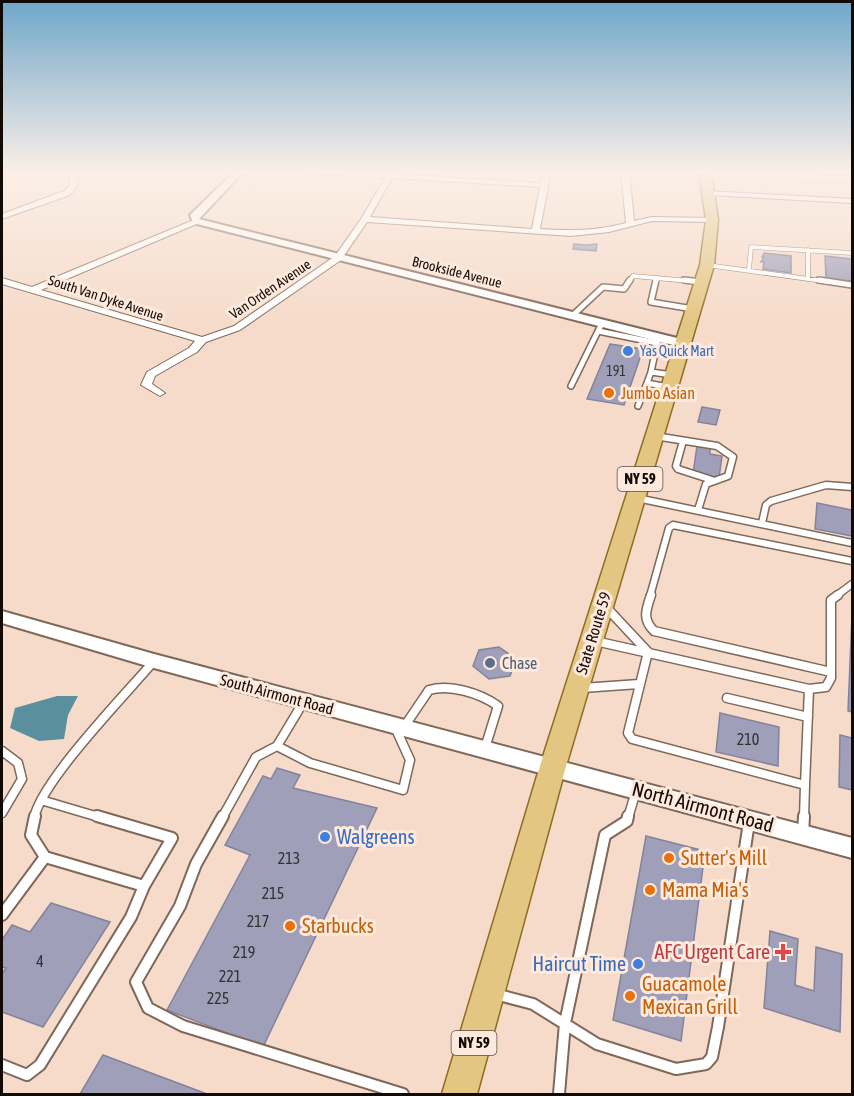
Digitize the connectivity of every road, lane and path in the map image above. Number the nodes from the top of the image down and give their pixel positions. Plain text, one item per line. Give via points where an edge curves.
1 (187, 222) edge
2 (206, 222) edge
3 (363, 222) edge
4 (410, 222) edge
5 (538, 222) edge
6 (643, 222) edge
7 (712, 222) edge
8 (630, 224) joint
9 (536, 231) junction
10 (807, 250) junction
11 (852, 253) edge
12 (338, 258) junction
13 (707, 265) junction
14 (749, 270) junction
15 (657, 278) junction
16 (808, 278) junction
17 (2, 281) edge
18 (701, 282) junction
19 (852, 285) edge
20 (35, 289) junction
21 (693, 309) junction
22 (572, 316) junction
23 (600, 327) junction
24 (202, 340) junction
25 (658, 340) junction
26 (681, 343) junction
27 (651, 372) junction
28 (670, 381) junction
29 (647, 383) junction
30 (571, 386) dead end
31 (160, 393) dead end
32 (638, 406) dead end
33 (653, 436) junction
34 (683, 441) junction
35 (712, 480) junction
36 (852, 487) edge
37 (635, 498) junction
38 (698, 510) junction
39 (762, 523) junction
40 (852, 543) edge
41 (852, 561) edge
42 (852, 584) edge
43 (603, 603) junction
44 (2, 617) edge
45 (591, 641) junction
46 (648, 652) junction
47 (154, 661) junction
48 (831, 672) junction
49 (639, 684) junction
50 (577, 689) junction
51 (809, 689) junction
52 (727, 698) dead end
53 (304, 701) junction
54 (808, 717) junction
55 (399, 726) junction
56 (277, 746) junction
57 (484, 748) junction
58 (2, 751) edge
59 (553, 766) junction
60 (805, 786) junction
61 (637, 789) junction
62 (41, 800) junction
63 (2, 813) edge
64 (749, 820) junction
65 (803, 834) junction
66 (852, 848) edge
67 (45, 857) junction
68 (144, 886) junction
69 (2, 915) edge
70 (488, 992) junction
71 (565, 1023) junction
72 (2, 1065) edge
73 (403, 1095) edge
74 (459, 1095) edge
75 (559, 1095) edge

1 - 20 street
2 - 12 street, Brookside Avenue
3 - 12 street, Van Orden Avenue
4 - 9 street
5 - 9 street
6 - 8 street
7 - 13 main road, State Route 59 / NY 59
8 - 9 street via 591,233
10 - 11 lane
10 - 14 lane via 751,247
10 - 16 lane
12 - 22 street, Brookside Avenue
12 - 24 street, Van Orden Avenue via 237,328
13 - 14 lane
13 - 18 main road, State Route 59 / NY 59
14 - 16 lane
15 - 18 lane
15 - 21 lane via 651,302
15 - 22 lane via 633,276 624,289 603,287
16 - 19 lane
17 - 20 street, South Van Dyke Avenue
18 - 21 main road, State Route 59 / NY 59
20 - 24 street, South Van Dyke Avenue via 134,318 165,332
21 - 26 main road, State Route 59 / NY 59
22 - 23 street, Brookside Avenue
23 - 25 street, Brookside Avenue
23 - 30 lane
24 - 31 street, Van Orden Avenue via 148,378 146,385
25 - 26 street, Brookside Avenue
25 - 27 lane
26 - 28 main road, State Route 59 / NY 59
27 - 28 lane
27 - 29 lane
28 - 29 lane
28 - 33 main road, State Route 59 / NY 59
29 - 32 lane
33 - 34 lane
33 - 37 main road, State Route 59 / NY 59
34 - 35 lane via 678,469
34 - 35 lane via 717,446 733,457 728,476
35 - 38 lane via 704,490
36 - 39 lane via 826,485 771,501 766,505
37 - 38 lane
37 - 43 main road, State Route 59 / NY 59
38 - 39 lane
39 - 40 lane
41 - 48 lane via 673,525 645,615 654,630
42 - 48 lane via 831,600
43 - 45 main road, State Route 59 / NY 59
43 - 46 lane
44 - 47 street, South Airmont Road
45 - 46 lane
45 - 50 main road, State Route 59 / NY 59
46 - 49 lane
46 - 51 lane
47 - 53 street, South Airmont Road
47 - 62 lane via 58,773
48 - 51 lane via 826,687
49 - 50 lane
49 - 60 lane via 628,733 632,739
50 - 59 main road, State Route 59 / NY 59
51 - 54 lane
52 - 54 lane
53 - 55 street, South Airmont Road
53 - 56 lane
54 - 60 lane
55 - 56 lane via 410,760 403,790 310,763
55 - 57 street, South Airmont Road
55 - 57 lane via 429,690 441,686 494,702 499,709
56 - 73 lane via 256,757 196,864 180,906 136,982 148,1008 183,1026
57 - 59 street, South Airmont Road
58 - 63 lane via 18,764 22,779
59 - 61 street, North Airmont Road
59 - 70 main road, State Route 59 / NY 59
60 - 65 lane
61 - 64 street, North Airmont Road
61 - 71 lane via 627,821 605,835
62 - 67 lane via 31,835
62 - 68 lane via 172,838
64 - 65 street, North Airmont Road
64 - 71 lane via 712,1058 706,1064 676,1069 597,1044
65 - 66 street, North Airmont Road
67 - 68 lane
67 - 69 lane
68 - 72 lane via 131,917 40,1065 27,1075
70 - 71 lane via 532,1004
70 - 74 main road, State Route 59 / NY 59
71 - 75 lane

